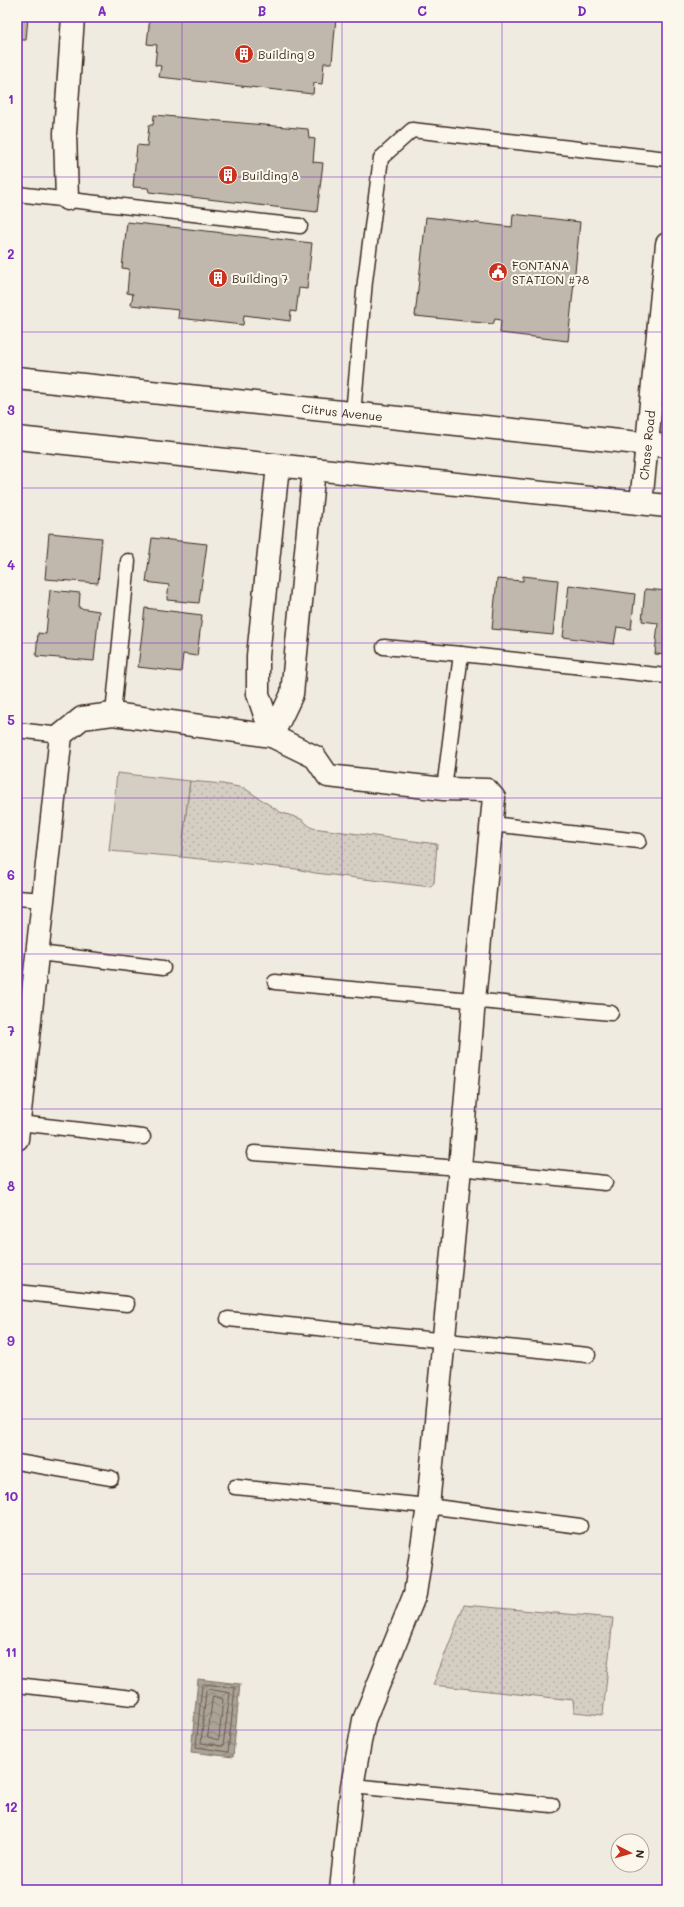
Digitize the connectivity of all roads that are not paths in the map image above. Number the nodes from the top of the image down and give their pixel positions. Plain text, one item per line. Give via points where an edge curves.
1 (73, 17) edge
2 (667, 159) edge
3 (17, 194) edge
4 (67, 199) junction
5 (300, 226) dead end
6 (667, 244) edge
7 (17, 378) edge
8 (353, 414) junction
9 (17, 438) edge
10 (657, 445) edge
11 (278, 466) junction
12 (314, 469) junction
13 (642, 503) junction
14 (667, 506) edge
15 (128, 561) dead end
16 (384, 647) dead end
17 (462, 654) junction
18 (666, 676) dead end
19 (113, 714) junction
20 (17, 730) edge
21 (61, 735) junction
22 (272, 736) junction
23 (444, 789) junction
24 (492, 824) junction
25 (639, 841) dead end
26 (17, 898) edge
27 (44, 900) junction
28 (38, 953) junction
29 (163, 968) dead end
30 (275, 982) dead end
31 (474, 1000) junction
32 (611, 1013) dead end
33 (21, 1069) edge
34 (18, 1131) edge
35 (143, 1137) dead end
36 (254, 1154) dead end
37 (460, 1168) junction
38 (606, 1183) dead end
39 (17, 1292) edge
40 (127, 1304) dead end
41 (228, 1319) dead end
42 (443, 1339) junction
43 (588, 1354) dead end
44 (17, 1462) edge
45 (112, 1478) dead end
46 (235, 1487) dead end
47 (428, 1506) junction
48 (580, 1526) dead end
49 (17, 1685) edge
50 (133, 1698) dead end
51 (352, 1786) junction
52 (552, 1805) dead end
53 (341, 1890) edge

1 - 4 street via 66,133
2 - 8 lane via 412,130 381,158 365,281
3 - 4 lane
4 - 5 lane
6 - 10 street, Chase Road
7 - 8 street, Citrus Avenue
8 - 10 street, Citrus Avenue
9 - 11 street
10 - 13 street, Chase Road
11 - 12 street
11 - 22 street via 258,656 258,694
12 - 13 street
12 - 22 street via 292,694
13 - 14 street
15 - 19 lane
16 - 17 lane
17 - 18 lane
17 - 23 lane
19 - 21 street via 82,718
19 - 22 street
20 - 21 lane
21 - 27 street
22 - 23 street via 315,757 328,776
23 - 24 street via 487,790 494,798
24 - 25 lane
24 - 31 street
26 - 27 lane
27 - 28 street
28 - 29 lane
28 - 33 street
30 - 31 lane
31 - 32 lane
31 - 37 street
33 - 34 street
34 - 35 lane
36 - 37 lane
37 - 38 lane
37 - 42 street
39 - 40 lane
41 - 42 lane
42 - 43 lane
42 - 47 street
44 - 45 lane
46 - 47 lane
47 - 48 lane
47 - 51 street via 415,1594 364,1720
49 - 50 lane
51 - 52 lane
51 - 53 street

